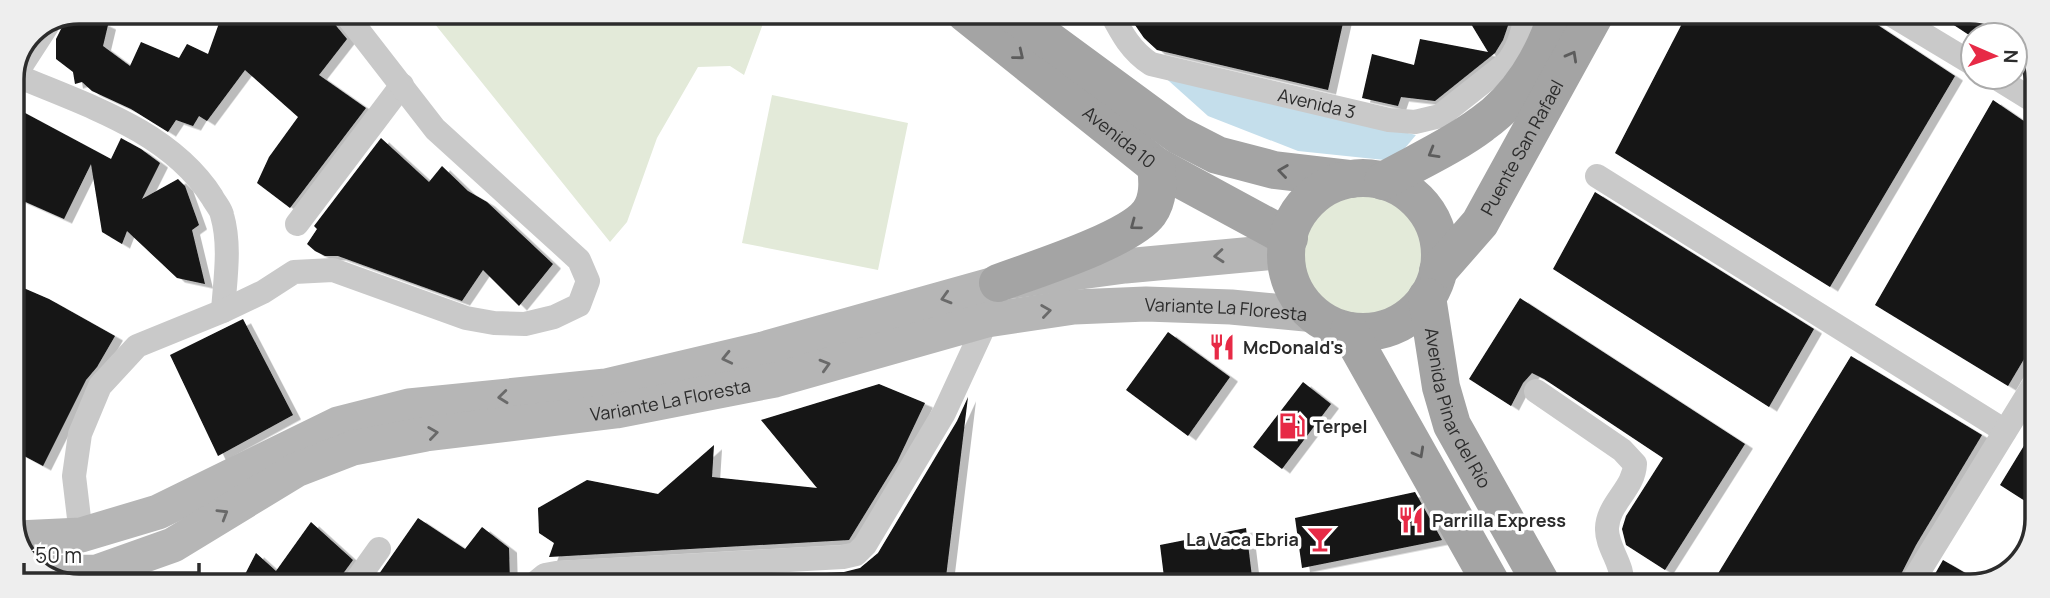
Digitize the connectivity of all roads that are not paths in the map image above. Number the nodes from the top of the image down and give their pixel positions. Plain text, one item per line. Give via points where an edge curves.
1 (354, 24) edge
2 (983, 24) edge
3 (1023, 24) edge
4 (1117, 24) edge
5 (1524, 24) edge
6 (1553, 24) edge
7 (1589, 24) edge
8 (1907, 24) edge
9 (1959, 56) edge
10 (24, 82) edge
11 (402, 85) junction
12 (1086, 88) junction
13 (1156, 166) junction
14 (1597, 176) dead end
15 (1367, 180) junction
16 (297, 224) dead end
17 (1288, 244) junction
18 (998, 284) junction
19 (1433, 284) junction
20 (223, 311) junction
21 (987, 320) junction
22 (1332, 323) junction
23 (1441, 387) junction
24 (1536, 391) dead end
25 (1384, 394) junction
26 (2025, 399) edge
27 (2005, 431) junction
28 (81, 535) junction
29 (28, 538) edge
30 (379, 549) dead end
31 (69, 573) edge
32 (361, 574) edge
33 (550, 574) edge
34 (1486, 574) edge
35 (1536, 574) edge
36 (1621, 574) edge
37 (1917, 574) edge

1 - 11 street
2 -> 12 main road, Avenida 10
3 - 12 main road, Avenida 10
4 - 5 street, Avenida 3 via 1126,42 1151,64 1389,120 1415,122 1440,116 1506,64 1515,54
6 -> 15 main road, Puente San Rafael via 1522,86 1483,124
19 -> 7 main road, Puente San Rafael via 1480,223
8 - 9 street
10 - 20 street via 127,124 173,152 201,180 222,214 227,253
11 - 16 street
11 - 20 street via 435,129 579,260 588,281 579,305 525,324 494,323 429,306 333,270 294,272
12 - 13 main road, Avenida 10
15 -> 12 main road, Avenida 10 via 1274,170 1217,155
13 - 17 main road, Avenida 10
13 -> 18 main road via 1159,187 1150,212 1133,228
14 - 27 street
15 - 17 main road via 1325,188 1311,199 1299,212
15 - 19 main road via 1409,194 1428,215 1439,242
17 -> 18 main road, Variante La Floresta
17 - 22 main road via 1289,275 1295,290 1304,304
18 -> 28 main road, Variante La Floresta via 763,349 607,386 409,406 338,424 158,512
19 - 22 main road via 1416,312 1393,326 1376,331
19 - 23 main road, Avenida Pinar del Río
20 - 28 street via 137,346 100,386 78,444 74,476
21 -> 22 main road, Variante La Floresta via 1073,307 1146,304 1231,307
31 -> 21 main road, Variante La Floresta via 97,572 173,545 296,470 353,448 426,434 617,411 775,380
21 - 33 street via 944,413 856,554
22 - 25 main road
23 - 25 main road via 1428,379 1406,378
23 - 35 main road, Avenida Pinar del Río via 1452,425
24 - 36 street via 1622,450 1635,464 1634,477 1610,514 1607,528
25 -> 34 main road
26 - 27 street
27 - 37 street
28 - 29 main road, Variante La Floresta
30 - 32 street

